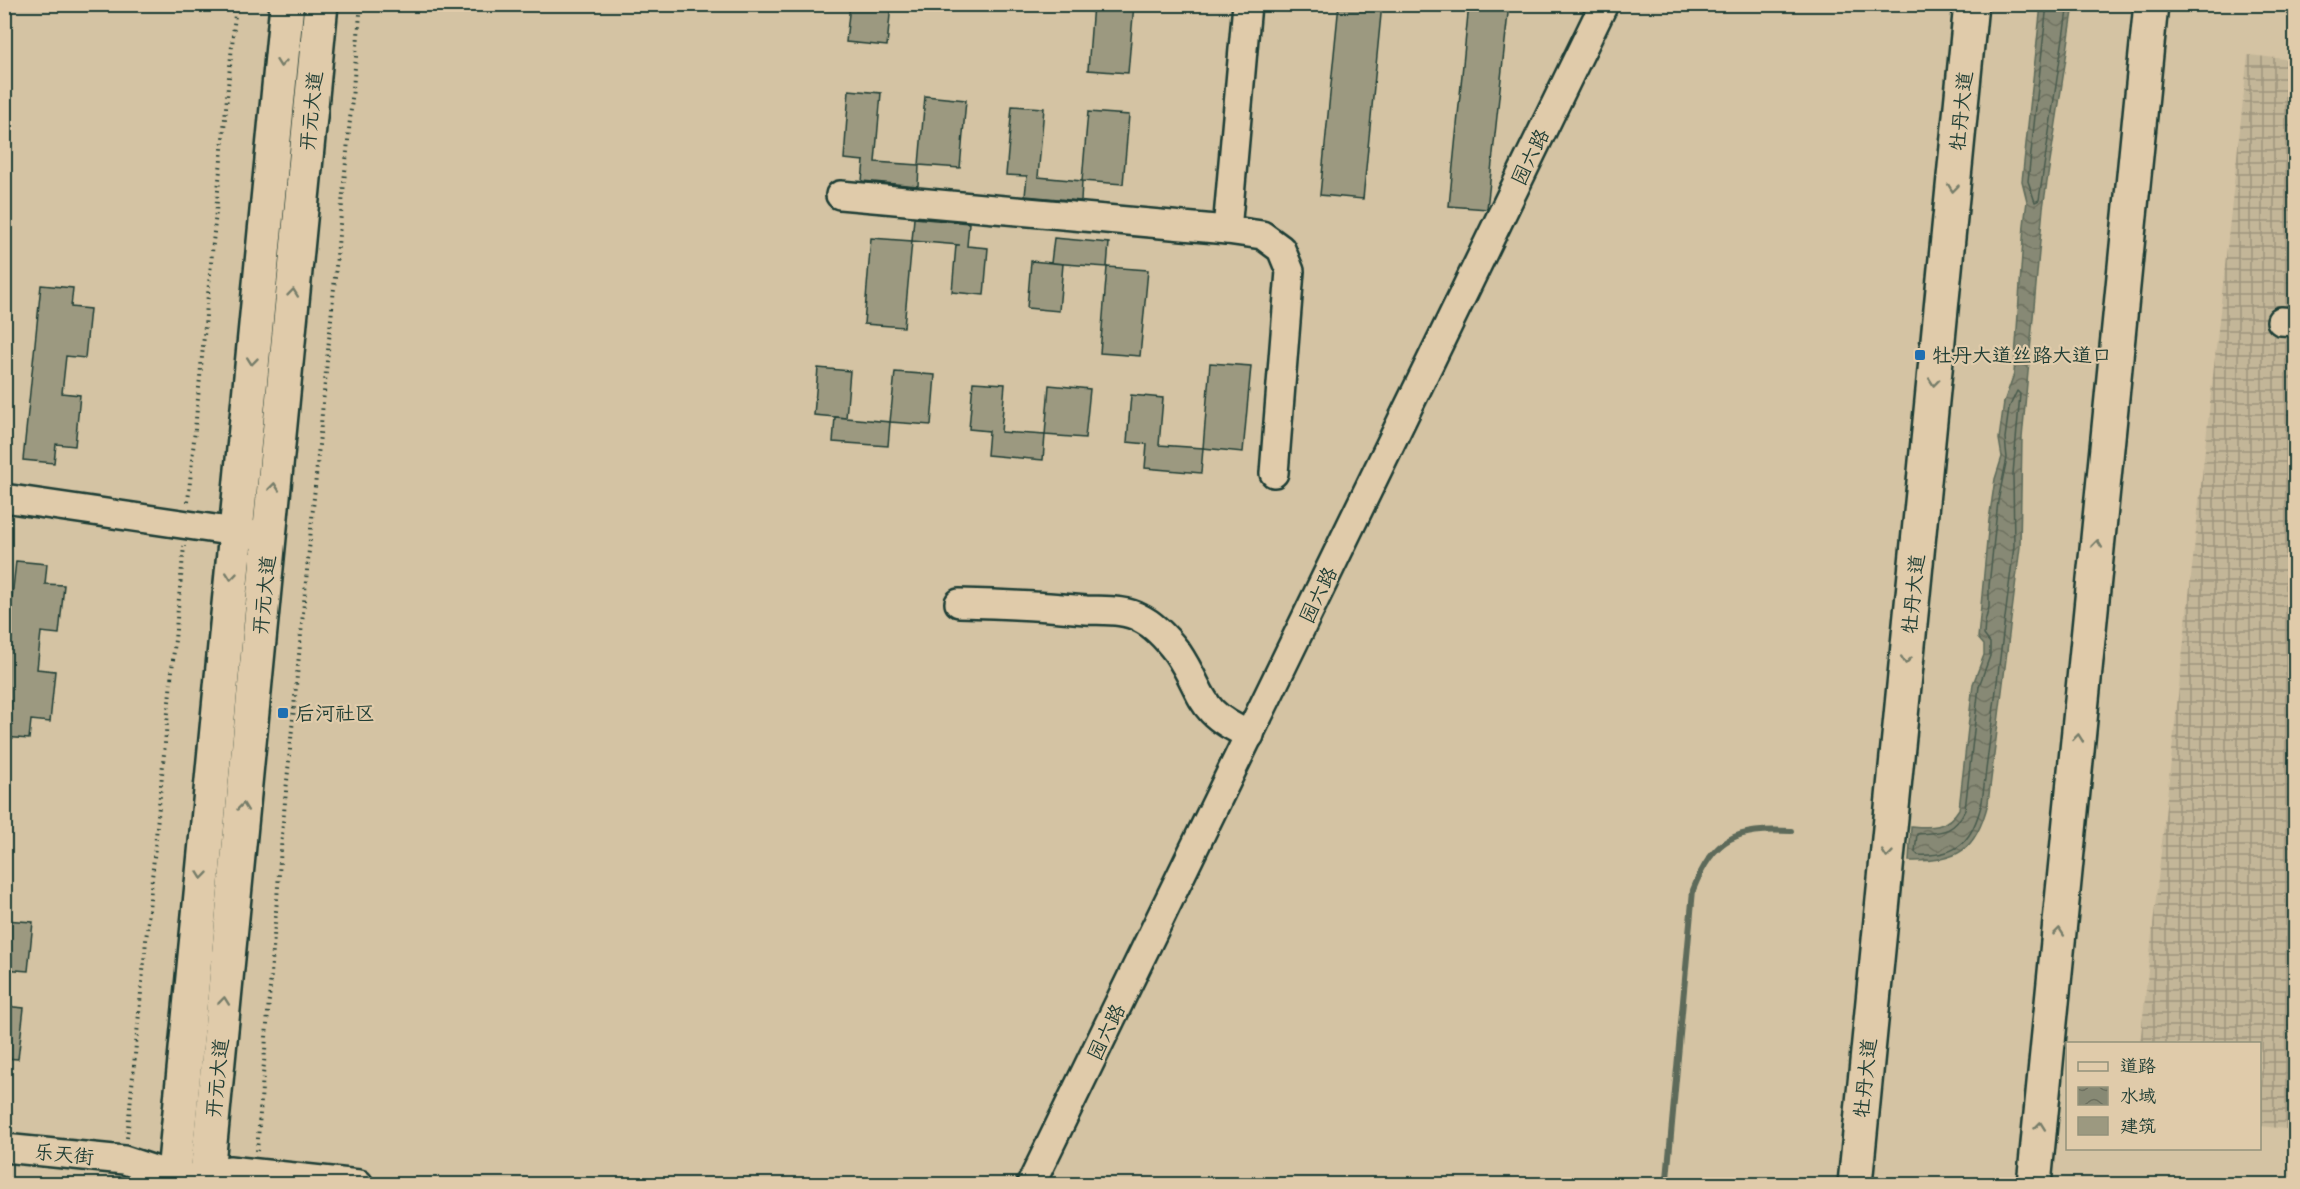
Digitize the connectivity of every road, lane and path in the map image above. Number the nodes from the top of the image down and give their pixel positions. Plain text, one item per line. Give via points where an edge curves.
1 (236, 4) edge
2 (287, 4) edge
3 (321, 4) edge
4 (361, 4) edge
5 (1247, 4) edge
6 (1604, 4) edge
7 (1971, 4) edge
8 (2151, 4) edge
9 (840, 195) dead end
10 (1227, 230) junction
11 (1274, 473) dead end
12 (4, 498) edge
13 (186, 525) junction
14 (236, 532) junction
15 (269, 537) junction
16 (958, 603) dead end
17 (1250, 735) junction
18 (4, 1148) edge
19 (124, 1160) junction
20 (173, 1175) edge
21 (207, 1177) edge
22 (252, 1179) edge
23 (359, 1185) edge
24 (1031, 1185) edge
25 (1855, 1185) edge
26 (2034, 1185) edge

1 - 13 path
2 -> 14 main road, 开元大道
15 -> 3 main road, 开元大道
4 - 22 path
5 - 10 street
6 - 17 street, 园六路
7 -> 25 main road, 牡丹大道
26 -> 8 main road
9 - 10 street
10 - 11 street via 1262,235 1281,249 1290,271
12 - 13 street
13 - 14 street
13 - 19 path
14 - 15 street
14 -> 20 main road, 开元大道
21 -> 15 main road, 开元大道
16 - 17 street via 1029,605 1139,617 1176,651 1206,706 1226,724
17 - 24 street, 园六路
18 - 19 street, 乐天街
19 - 20 street, 乐天街
20 - 21 street, 乐天街
21 - 22 street, 乐天街
22 - 23 street, 乐天街

